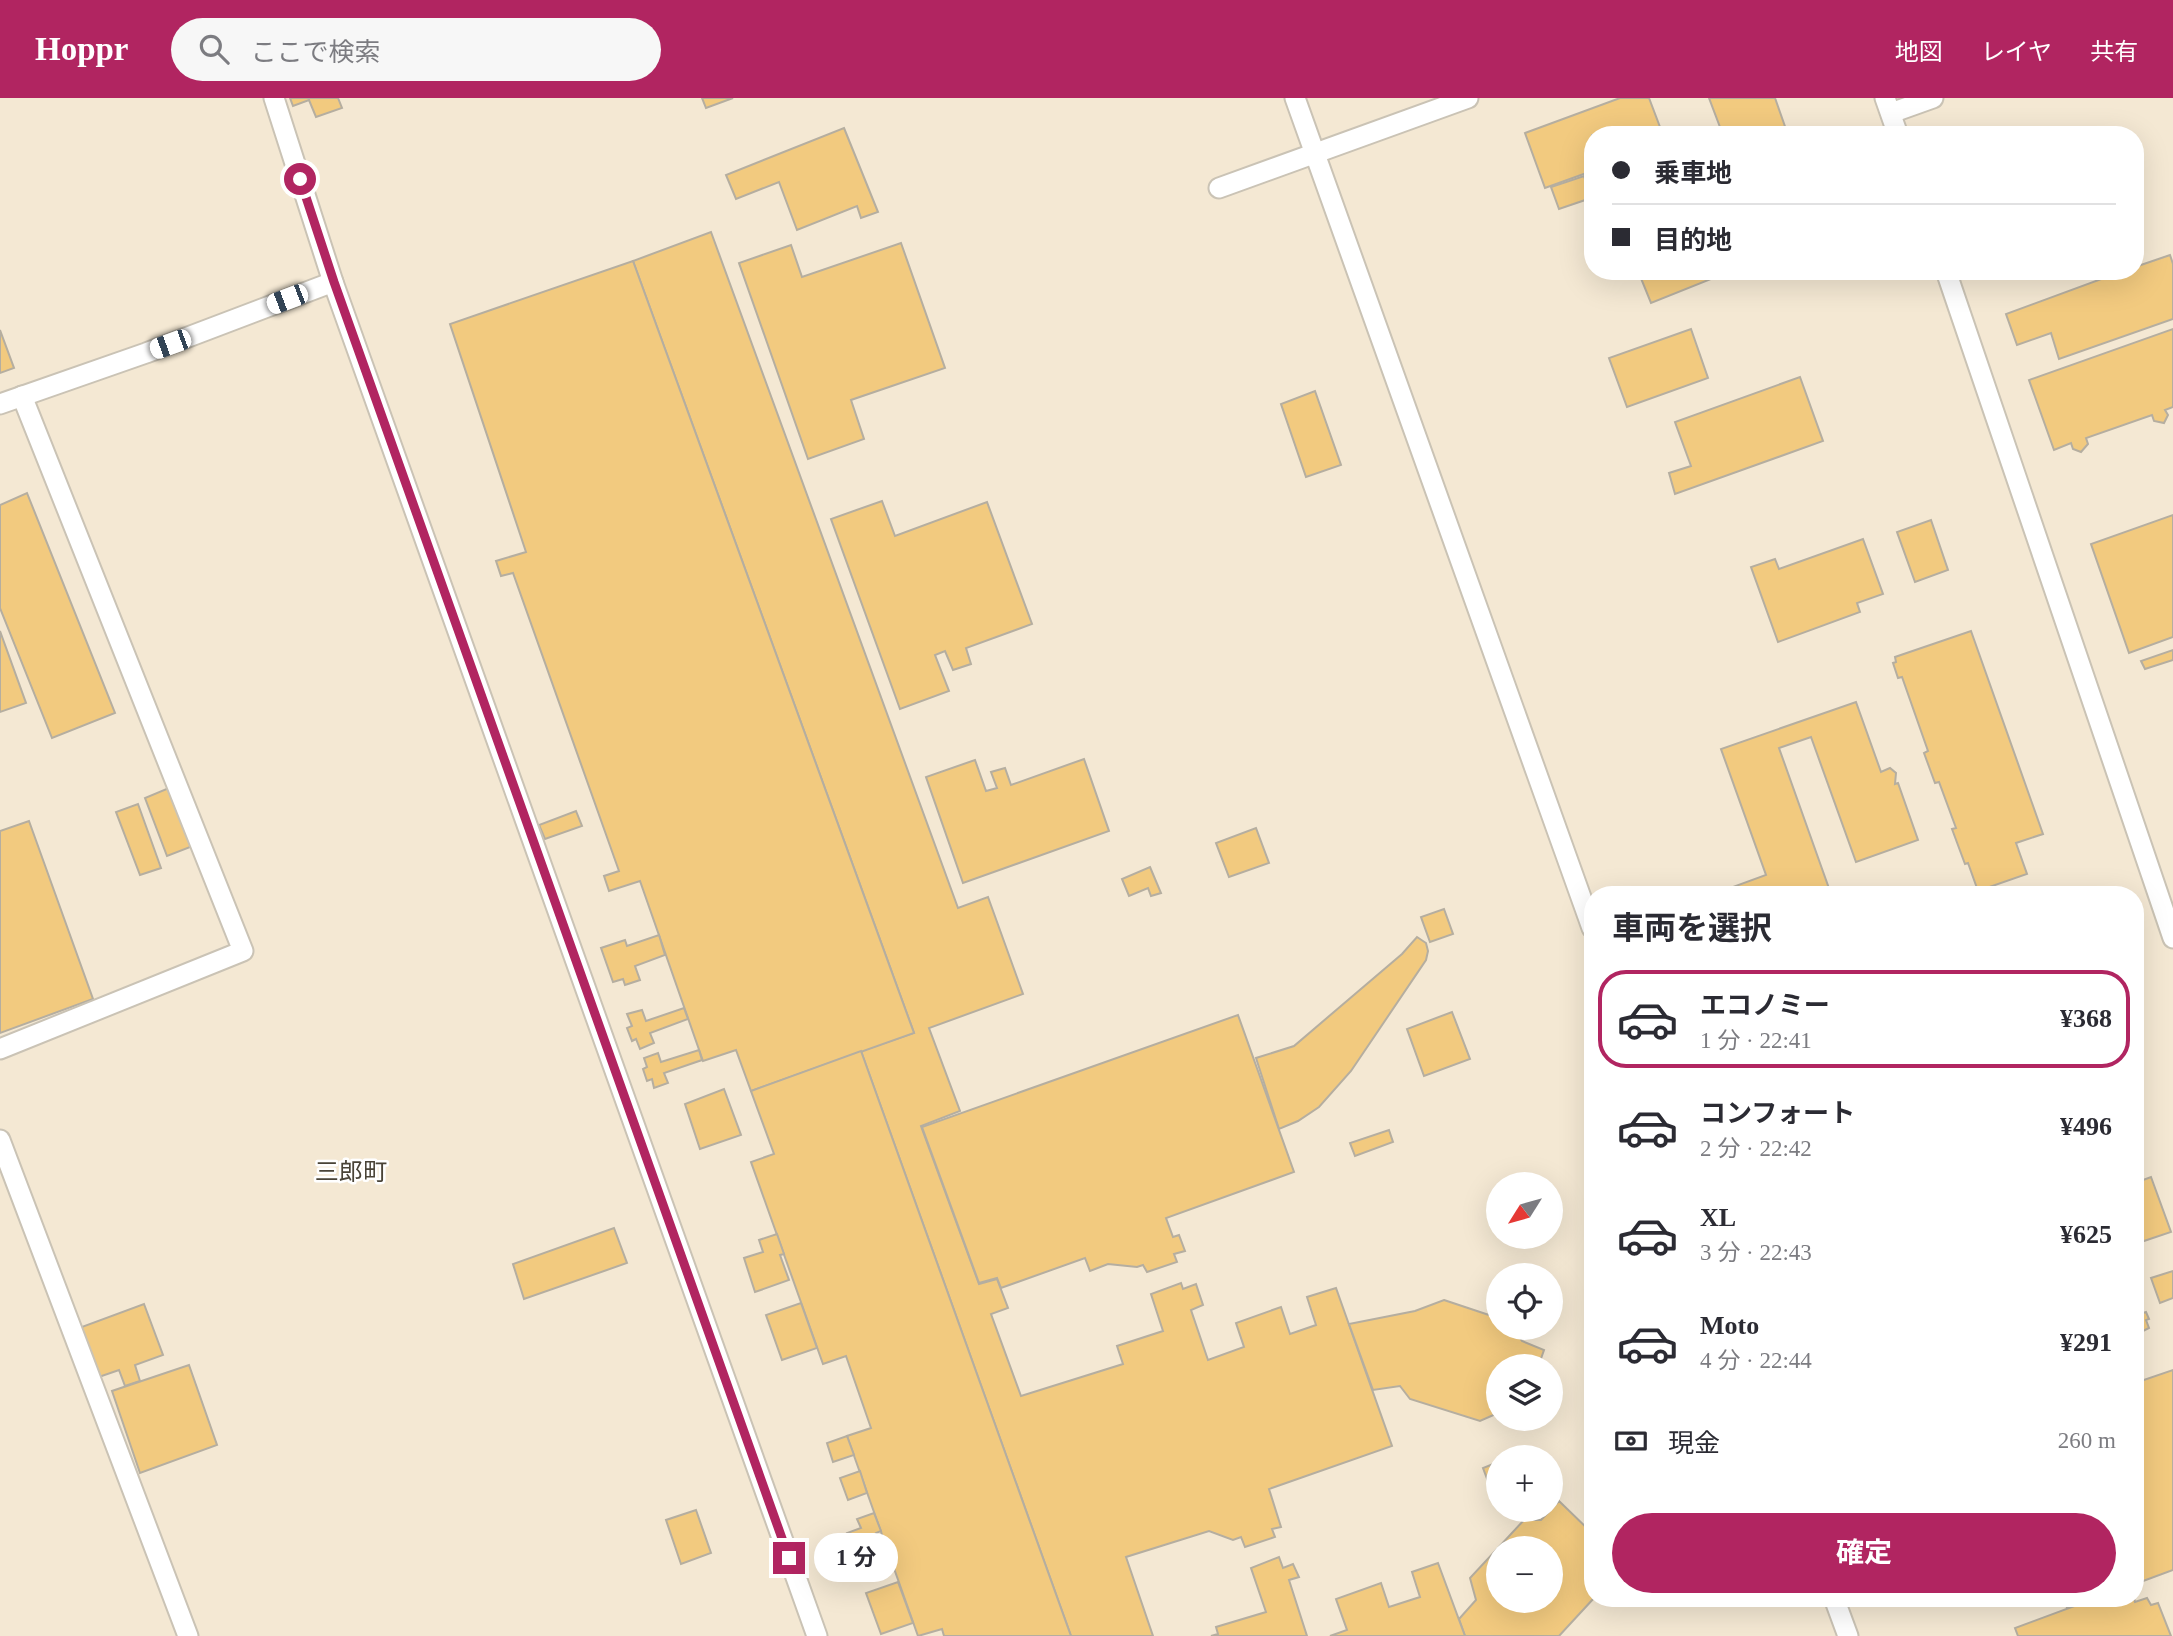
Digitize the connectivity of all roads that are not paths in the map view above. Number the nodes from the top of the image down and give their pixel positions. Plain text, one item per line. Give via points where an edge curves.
1 (274, 98) edge
2 (1294, 98) edge
3 (1468, 98) edge
4 (1934, 98) edge
5 (1888, 106) edge
6 (1895, 126) edge
7 (1314, 154) junction
8 (1219, 188) dead end
9 (1949, 280) edge
10 (334, 282) junction
11 (22, 396) junction
12 (0, 404) edge
13 (1584, 906) edge
14 (2173, 939) edge
15 (0, 1049) edge
16 (0, 1140) edge
17 (1837, 1607) edge
18 (188, 1636) edge
19 (817, 1636) edge
20 (1848, 1636) edge

1 - 10 lane
2 - 7 lane
3 - 7 lane
4 - 5 lane
5 - 6 lane
7 - 8 lane
7 - 13 lane
9 - 14 lane
10 - 11 lane
10 - 19 lane
11 - 12 lane
11 - 15 lane via 243,951
16 - 18 lane
17 - 20 lane

